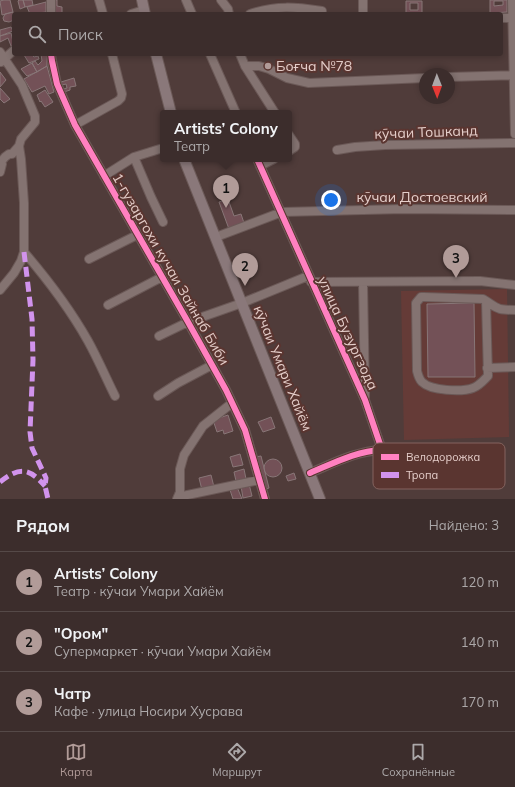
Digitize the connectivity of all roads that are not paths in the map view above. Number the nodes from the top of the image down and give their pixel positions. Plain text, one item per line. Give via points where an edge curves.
1 (51, 0) edge
2 (99, 0) edge
3 (142, 0) edge
4 (186, 0) edge
5 (221, 0) edge
6 (363, 0) edge
7 (512, 0) edge
8 (322, 11) dead end
9 (51, 12) edge
10 (102, 12) edge
11 (145, 12) edge
12 (191, 12) edge
13 (229, 12) edge
14 (257, 12) edge
15 (363, 12) edge
16 (503, 18) edge
17 (512, 18) junction
18 (12, 51) edge
19 (51, 56) edge
20 (112, 56) edge
21 (157, 56) edge
22 (211, 56) edge
23 (241, 56) edge
24 (1, 57) edge
25 (245, 66) junction
26 (514, 75) edge
27 (455, 77) edge
28 (419, 78) edge
29 (170, 110) edge
30 (235, 110) edge
31 (273, 110) edge
32 (75, 124) junction
33 (515, 134) edge
34 (292, 140) edge
35 (515, 142) edge
36 (19, 146) junction
37 (160, 149) edge
38 (292, 149) edge
39 (337, 150) dead end
40 (134, 157) junction
41 (185, 162) edge
42 (0, 163) edge
43 (259, 163) edge
44 (0, 172) edge
45 (104, 176) junction
46 (515, 210) edge
47 (282, 212) junction
48 (163, 222) dead end
49 (138, 235) junction
50 (216, 237) junction
51 (24, 252) junction
52 (89, 259) dead end
53 (162, 277) junction
54 (310, 279) junction
55 (363, 282) junction
56 (515, 285) edge
57 (0, 290) edge
58 (486, 301) junction
59 (242, 303) junction
60 (108, 304) dead end
61 (515, 310) edge
62 (188, 322) junction
63 (159, 336) dead end
64 (212, 365) junction
65 (515, 367) edge
66 (488, 368) junction
67 (115, 396) dead end
68 (158, 396) dead end
69 (365, 400) junction
70 (232, 403) junction
71 (380, 443) edge
72 (373, 451) edge
73 (310, 473) junction
74 (259, 480) junction
75 (178, 498) edge
76 (265, 499) edge
77 (320, 499) edge

1 - 9 street
2 - 10 street
3 - 11 main road
4 - 12 street
5 - 13 street
6 - 15 street
7 - 17 street
8 - 14 street via 290,7
16 - 17 street
17 - 26 street
18 - 24 street
19 - 32 street, 1-гузаргохи кучаи Зайнаб Биби via 57,84
20 - 32 street via 121,98
21 - 29 main road
22 - 30 street
23 - 25 street
24 - 36 street via 22,85 35,116 34,125 21,139
25 - 28 street via 259,66 287,78 309,83
25 - 31 street
26 - 27 street
26 - 33 street
32 - 45 street, 1-гузаргохи кучаи Зайнаб Биби
34 - 38 street via 295,144
35 - 39 street, кӯчаи Тошканд via 385,145
36 - 42 street
36 - 51 street via 24,203
37 - 40 street
40 - 45 street
40 - 48 street
41 - 50 main road, кӯчаи Умари Хайём
42 - 44 street
43 - 47 street, улица Бузургзода
45 - 49 street, 1-гузаргохи кучаи Зайнаб Биби
46 - 47 street, кӯчаи Достоевский
47 - 50 street, кӯчаи Достоевский
47 - 54 street, улица Бузургзода
49 - 52 street
49 - 53 street, 1-гузаргохи кучаи Зайнаб Биби
50 - 59 main road, кӯчаи Умари Хайём
51 - 57 street via 14,273
51 - 67 street via 67,306
53 - 60 street
53 - 62 street, 1-гузаргохи кучаи Зайнаб Биби
54 - 55 street
54 - 59 street
54 - 69 street, улица Бузургзода
55 - 56 street via 480,281
55 - 69 street
58 - 61 street via 498,309
58 - 66 street
58 - 66 street via 475,298 421,297 416,303 417,371 423,383 432,388 462,390 480,384 488,376
59 - 62 street
59 - 73 main road, кӯчаи Умари Хайём
62 - 63 street
62 - 64 street, 1-гузаргохи кучаи Зайнаб Биби
64 - 68 street
64 - 70 street, 1-гузаргохи кучаи Зайнаб Биби
65 - 66 street
69 - 71 street, улица Бузургзода
70 - 74 street, 1-гузаргохи кучаи Зайнаб Биби via 245,430
70 - 75 street via 203,426 184,455 180,469
72 - 73 street via 350,456
73 - 77 main road, кӯчаи Умари Хайём
74 - 75 street
74 - 76 street, 1-гузаргохи кучаи Зайнаб Биби

